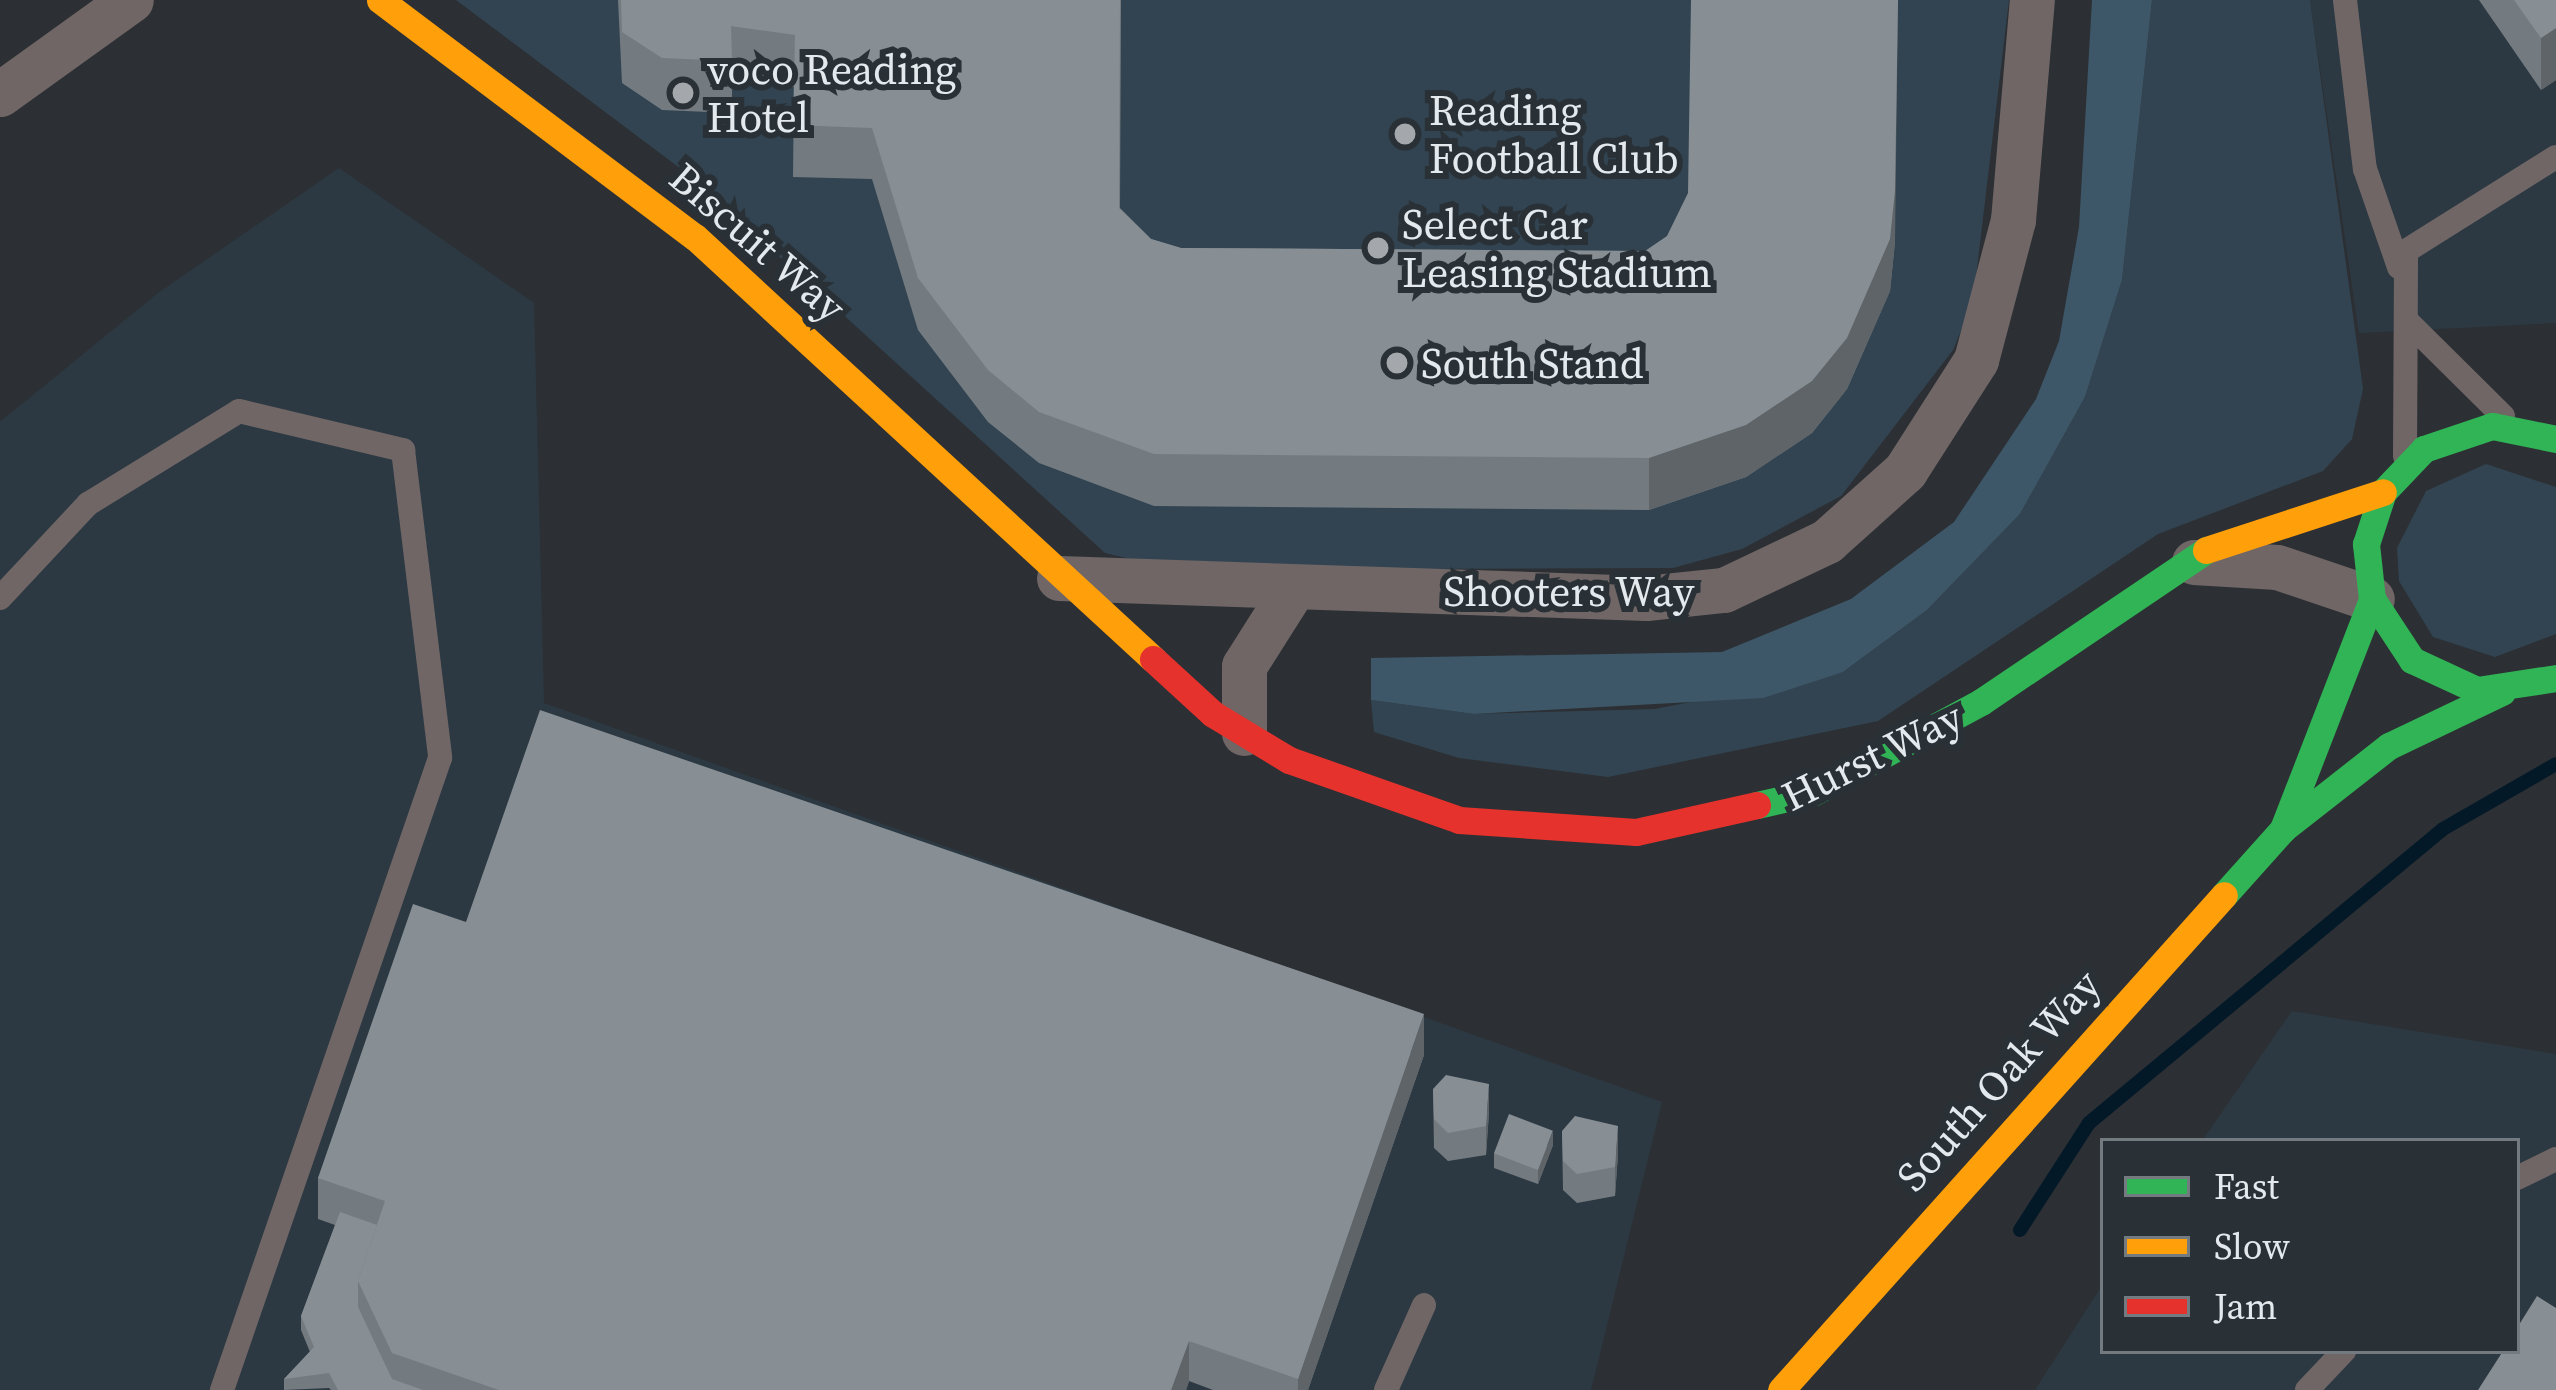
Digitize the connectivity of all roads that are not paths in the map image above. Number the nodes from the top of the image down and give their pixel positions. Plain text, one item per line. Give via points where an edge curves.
1 (131, 0) edge
2 (380, 0) edge
3 (2032, 0) edge
4 (2345, 0) edge
5 (0, 94) edge
6 (2556, 157) edge
7 (2399, 267) junction
8 (2407, 321) junction
9 (2517, 428) junction
10 (2556, 439) edge
11 (2405, 464) junction
12 (2384, 492) junction
13 (2189, 561) junction
14 (1057, 578) junction
15 (1294, 587) junction
16 (0, 598) edge
17 (2372, 599) junction
18 (2556, 678) edge
19 (2501, 692) junction
20 (1244, 734) junction
21 (2282, 830) junction
22 (2556, 1160) edge
23 (2520, 1177) edge
24 (1424, 1305) dead end
25 (2341, 1354) edge
26 (222, 1390) edge
27 (1386, 1390) edge
28 (1780, 1390) edge
29 (2307, 1390) edge

1 - 5 street
2 - 14 street, Biscuit Way via 695,237
3 - 15 street, Shooters Way via 2013,220 1976,360 1906,471 1827,541 1724,590 1646,598
4 - 7 lane via 2366,169
6 - 7 lane via 2422,238
7 - 8 lane
8 - 9 lane
8 - 11 lane
9 - 10 street
9 - 11 street via 2469,430
11 - 12 street
12 - 13 street, Hurst Way via 2223,538
12 - 17 street via 2366,544
13 - 17 street via 2277,568
13 - 20 street, Hurst Way via 1867,769 1696,825 1576,832 1459,820
14 - 15 street, Shooters Way
14 - 20 street, Hurst Way
15 - 20 street via 1244,666
16 - 26 lane via 88,503 239,411 403,450 440,758
17 - 19 street via 2412,660 2453,684
17 - 21 street, South Oak Way
18 - 19 street, South Oak Way
19 - 21 street, South Oak Way via 2389,746
21 - 28 street, South Oak Way
22 - 23 lane
24 - 27 lane
25 - 29 lane

